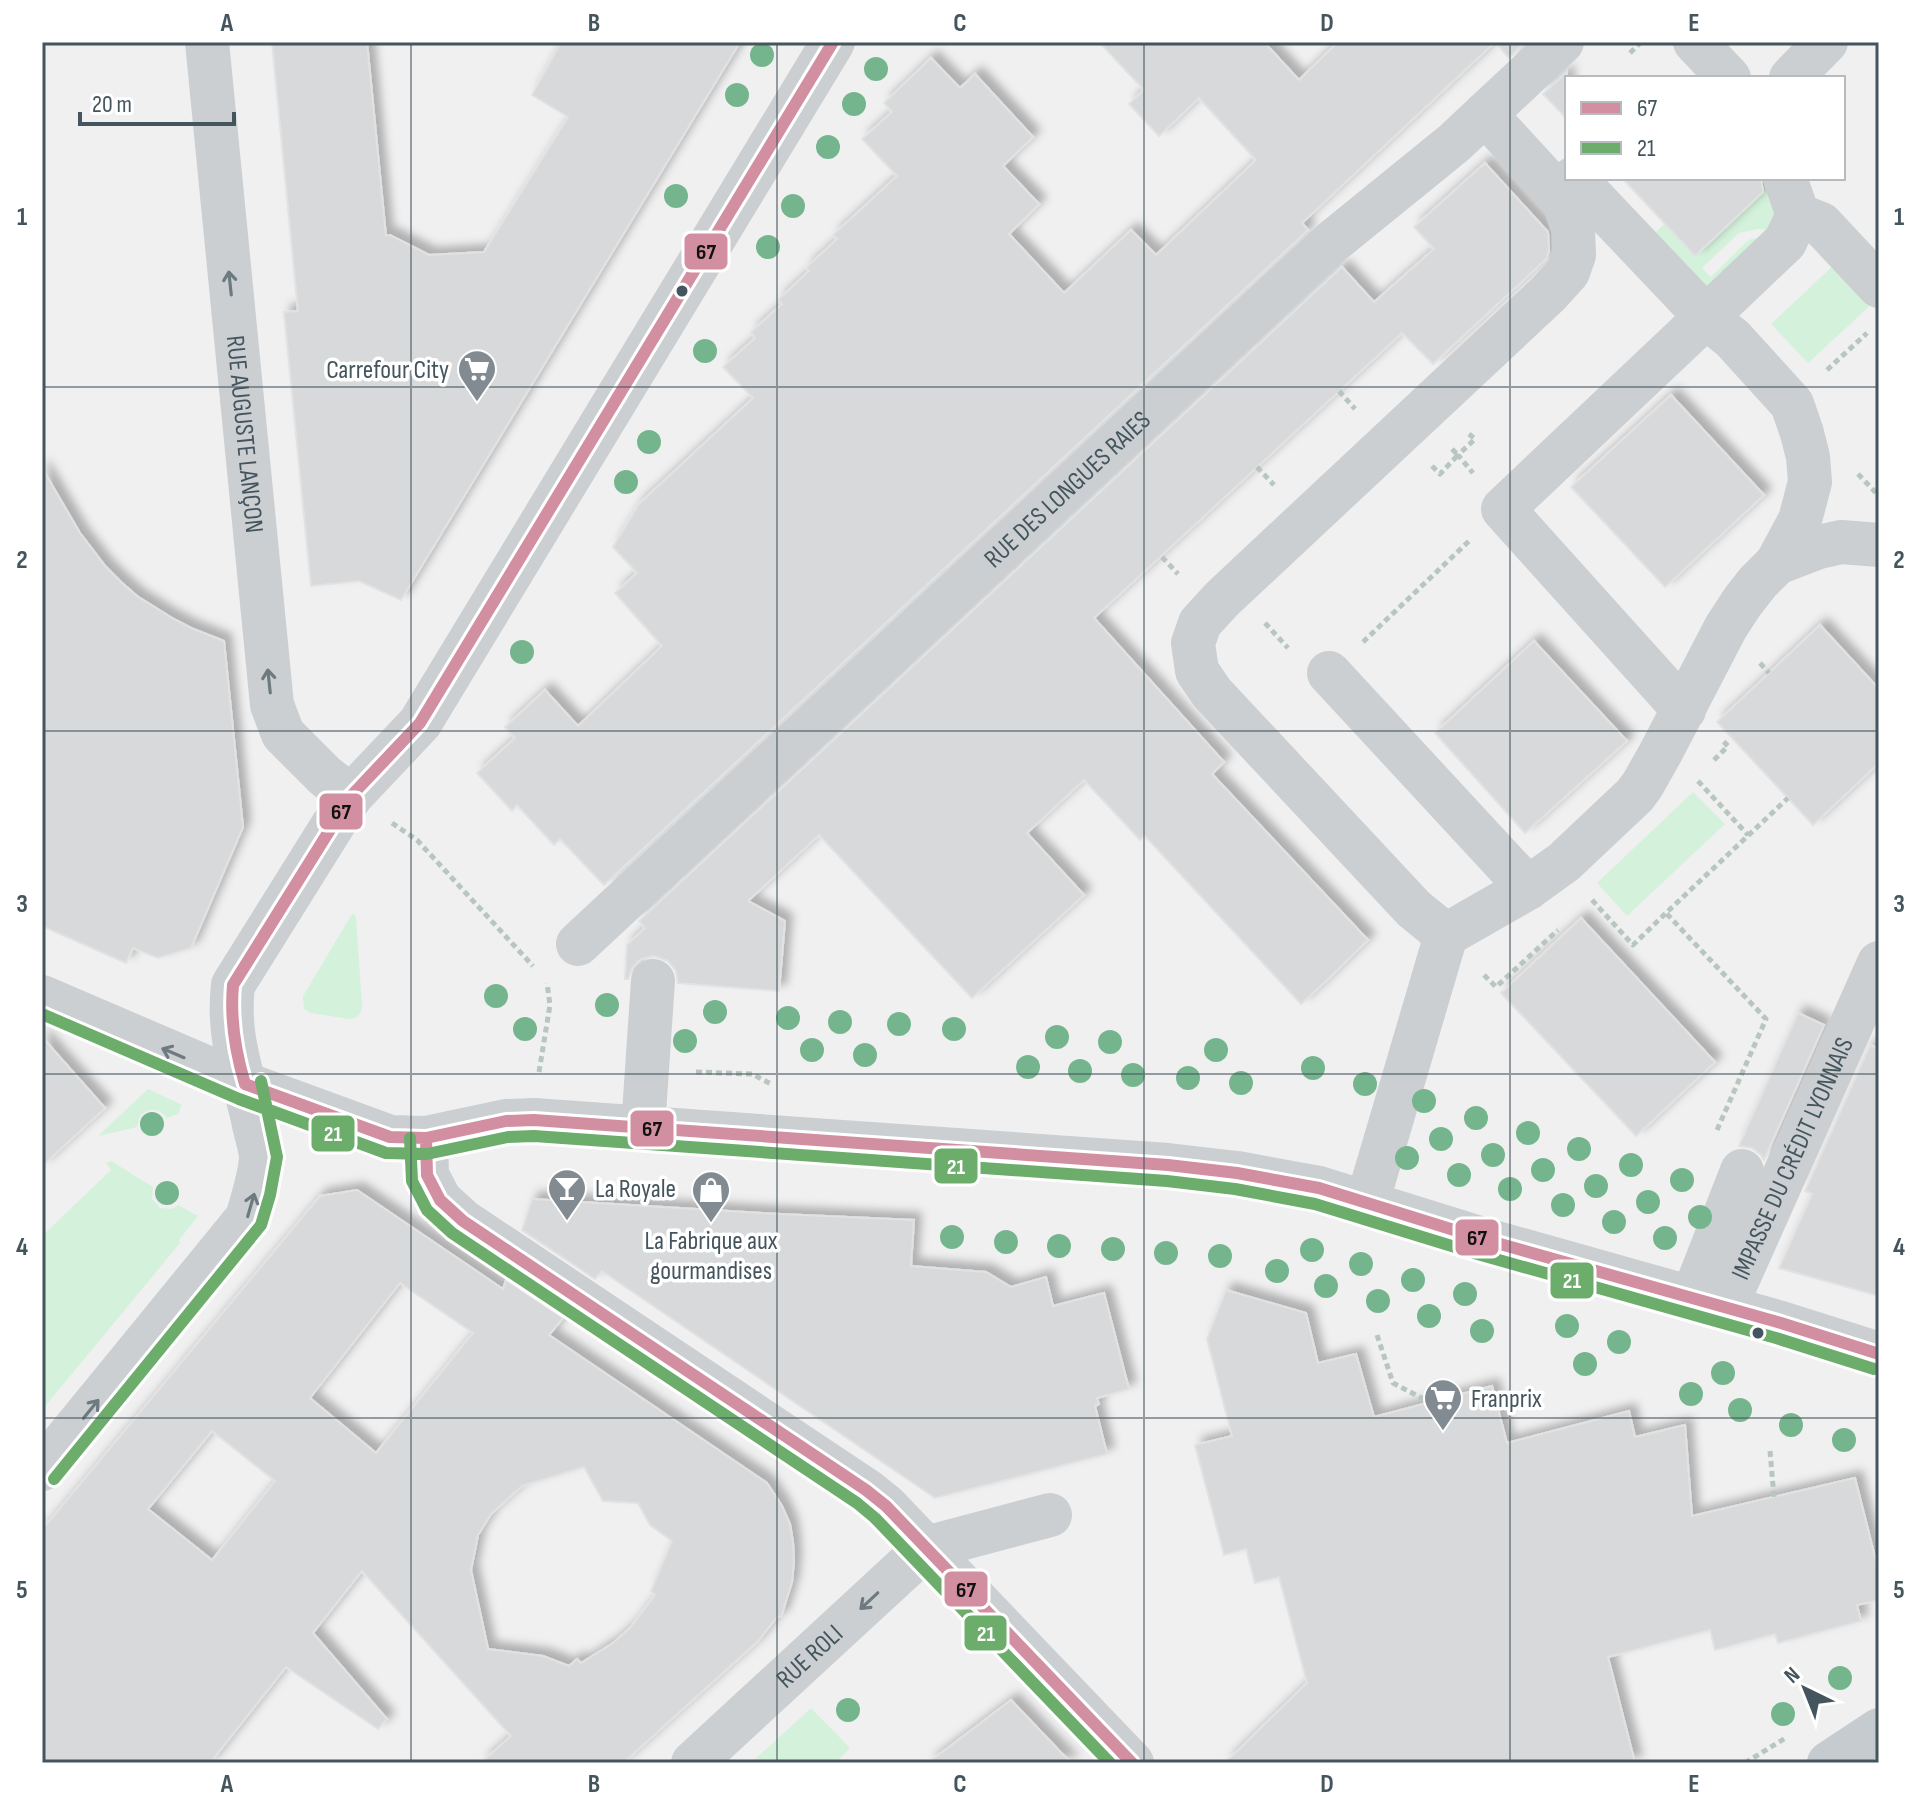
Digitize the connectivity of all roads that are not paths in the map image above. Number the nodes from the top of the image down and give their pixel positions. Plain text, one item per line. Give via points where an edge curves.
1 (207, 42) edge
2 (833, 42) edge
3 (1562, 42) edge
4 (1695, 42) edge
5 (1826, 42) edge
6 (1727, 76) edge
7 (1793, 76) edge
8 (1492, 107) junction
9 (1565, 169) edge
10 (1576, 180) edge
11 (1791, 196) edge
12 (1879, 286) edge
13 (1706, 317) junction
14 (1879, 545) edge
15 (1777, 563) junction
16 (1329, 673) road end
17 (1684, 710) junction
18 (351, 796) junction
19 (1528, 888) junction
20 (1446, 935) junction
21 (578, 944) dead end
22 (1879, 963) edge
23 (653, 981) dead end
24 (42, 997) edge
25 (245, 1084) junction
26 (643, 1128) junction
27 (426, 1138) junction
28 (1742, 1171) dead end
29 (1367, 1203) junction
30 (1708, 1303) junction
31 (1879, 1354) edge
32 (42, 1469) edge
33 (1050, 1515) dead end
34 (926, 1548) junction
35 (1879, 1730) edge
36 (693, 1763) edge
37 (1132, 1763) edge
38 (1829, 1763) edge

18 -> 1 street, RUE AUGUSTE LANÇON via 283,734 272,705
2 - 18 street via 420,723
3 - 8 street, RUE DES LONGUES RAIES
4 - 6 street
5 - 7 street
8 - 9 street
8 - 20 street via 1563,199 1573,229 1568,272 1222,599 1200,623 1193,643 1197,671 1212,693 1414,909
8 - 21 street, RUE DES LONGUES RAIES via 1332,242
10 - 13 street
11 - 12 street
11 - 13 street via 1785,242
13 - 15 street via 1792,404 1802,433 1810,482 1800,520
13 - 17 street via 1503,509
14 - 15 street via 1841,542
15 - 17 street via 1726,627
16 - 19 street
17 - 19 street via 1635,795
18 - 25 street via 233,985 235,1054
19 - 20 street
20 - 29 street
22 - 30 street, IMPASSE DU CRÉDIT LYONNAIS
23 - 26 street
25 -> 24 street
25 - 27 street via 390,1137
32 -> 25 street via 247,1218 261,1157
26 - 27 street via 506,1121
26 - 29 street via 1168,1165 1319,1188
27 - 34 street via 427,1175 440,1200 463,1221 866,1490
28 - 30 street
29 - 30 street
30 - 31 street
33 - 34 street
34 -> 36 street, RUE ROLI
34 - 37 street
35 - 38 main road

